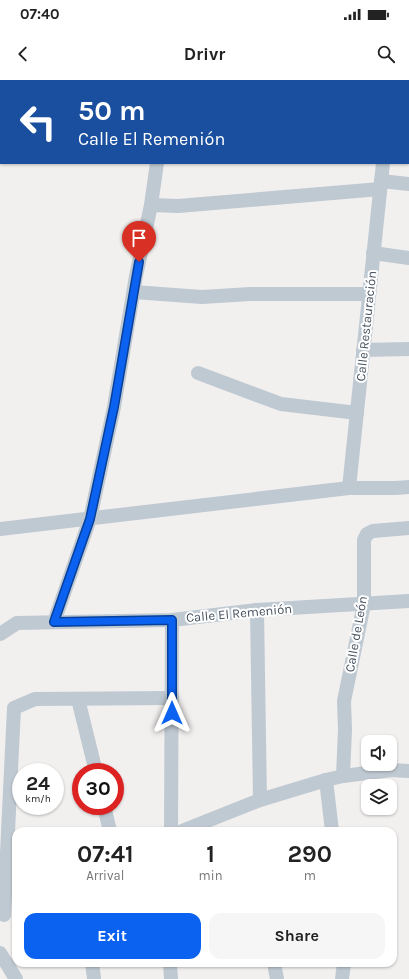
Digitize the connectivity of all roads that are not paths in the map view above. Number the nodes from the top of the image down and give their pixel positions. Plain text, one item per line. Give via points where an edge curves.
1 (157, 164) edge
2 (383, 164) edge
3 (409, 184) edge
4 (380, 185) junction
5 (151, 205) junction
6 (373, 253) junction
7 (409, 258) edge
8 (134, 292) junction
9 (369, 294) junction
10 (363, 350) junction
11 (409, 350) edge
12 (198, 373) dead end
13 (357, 413) junction
14 (409, 487) edge
15 (349, 488) junction
16 (90, 519) junction
17 (409, 528) edge
18 (0, 529) edge
19 (409, 601) edge
20 (364, 604) junction
21 (257, 610) junction
22 (172, 620) junction
23 (54, 622) junction
24 (0, 634) edge
25 (172, 698) junction
26 (78, 699) junction
27 (94, 763) edge
28 (409, 771) edge
29 (342, 776) junction
30 (326, 780) junction
31 (260, 800) junction
32 (106, 815) edge
33 (212, 825) edge
34 (109, 827) edge
35 (171, 827) edge
36 (202, 827) edge
37 (332, 827) edge
38 (7, 913) edge
39 (0, 953) edge
40 (93, 967) edge
41 (170, 967) edge
42 (275, 967) edge
43 (344, 967) edge
44 (94, 978) edge
45 (16, 979) edge
46 (171, 979) edge
47 (277, 979) edge
48 (342, 979) edge

1 - 5 street
2 - 4 street, Calle Restauración
3 - 4 street
4 - 5 street via 178,206
4 - 6 street, Calle Restauración
5 - 8 street
6 - 7 street
6 - 9 street, Calle Restauración
8 - 9 street via 202,297 250,294
8 - 16 street via 114,407
9 - 10 street, Calle Restauración
10 - 11 street
10 - 13 street, Calle Restauración
12 - 13 street via 280,404
13 - 15 street, Calle Restauración
14 - 15 street
15 - 16 street
16 - 18 street
16 - 23 street
17 - 20 street, Calle de León via 373,531 367,534 364,540
19 - 20 street, Calle El Remenión
20 - 21 street, Calle El Remenión
20 - 29 street, Calle de León via 344,701
21 - 22 street, Calle El Remenión
21 - 31 street
22 - 23 street, Calle El Remenión
22 - 25 street
23 - 24 street, Calle El Remenión via 17,623
25 - 26 street
25 - 35 street
26 - 27 street
26 - 38 street via 35,699 14,708
28 - 29 street via 391,770
29 - 30 street
30 - 31 street
30 - 37 street
31 - 33 street
32 - 34 street
33 - 36 street
39 - 45 street
40 - 44 street
41 - 46 street
42 - 47 street
43 - 48 street

